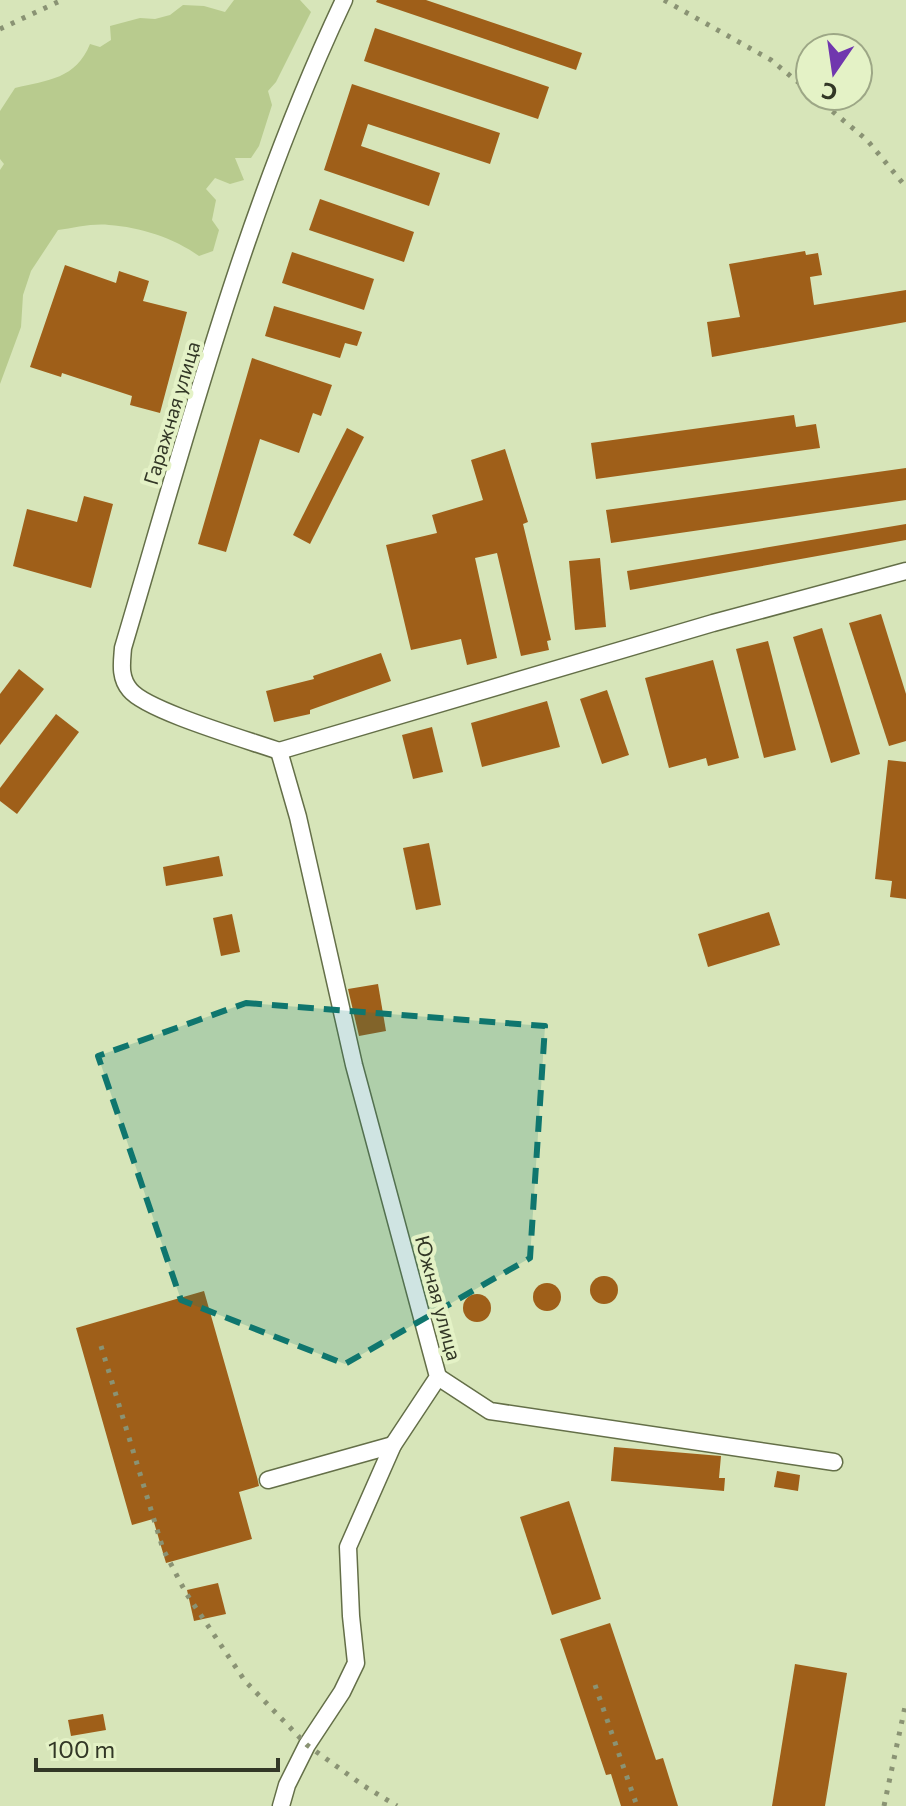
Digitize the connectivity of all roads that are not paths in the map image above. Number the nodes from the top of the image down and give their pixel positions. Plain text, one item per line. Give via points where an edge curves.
1 (344, 0) edge
2 (906, 571) edge
3 (279, 751) junction
4 (438, 1377) junction
5 (393, 1445) junction
6 (834, 1462) dead end
7 (268, 1480) dead end
8 (281, 1806) edge

1 - 3 street, Гаражная улица via 264,187 123,648 122,674 130,690 152,706
2 - 3 street
3 - 4 street, Южная улица via 354,1065
4 - 5 street, Южная улица
4 - 6 street via 490,1411
5 - 7 street
5 - 8 street, Южная улица via 348,1547 356,1663 307,1745

